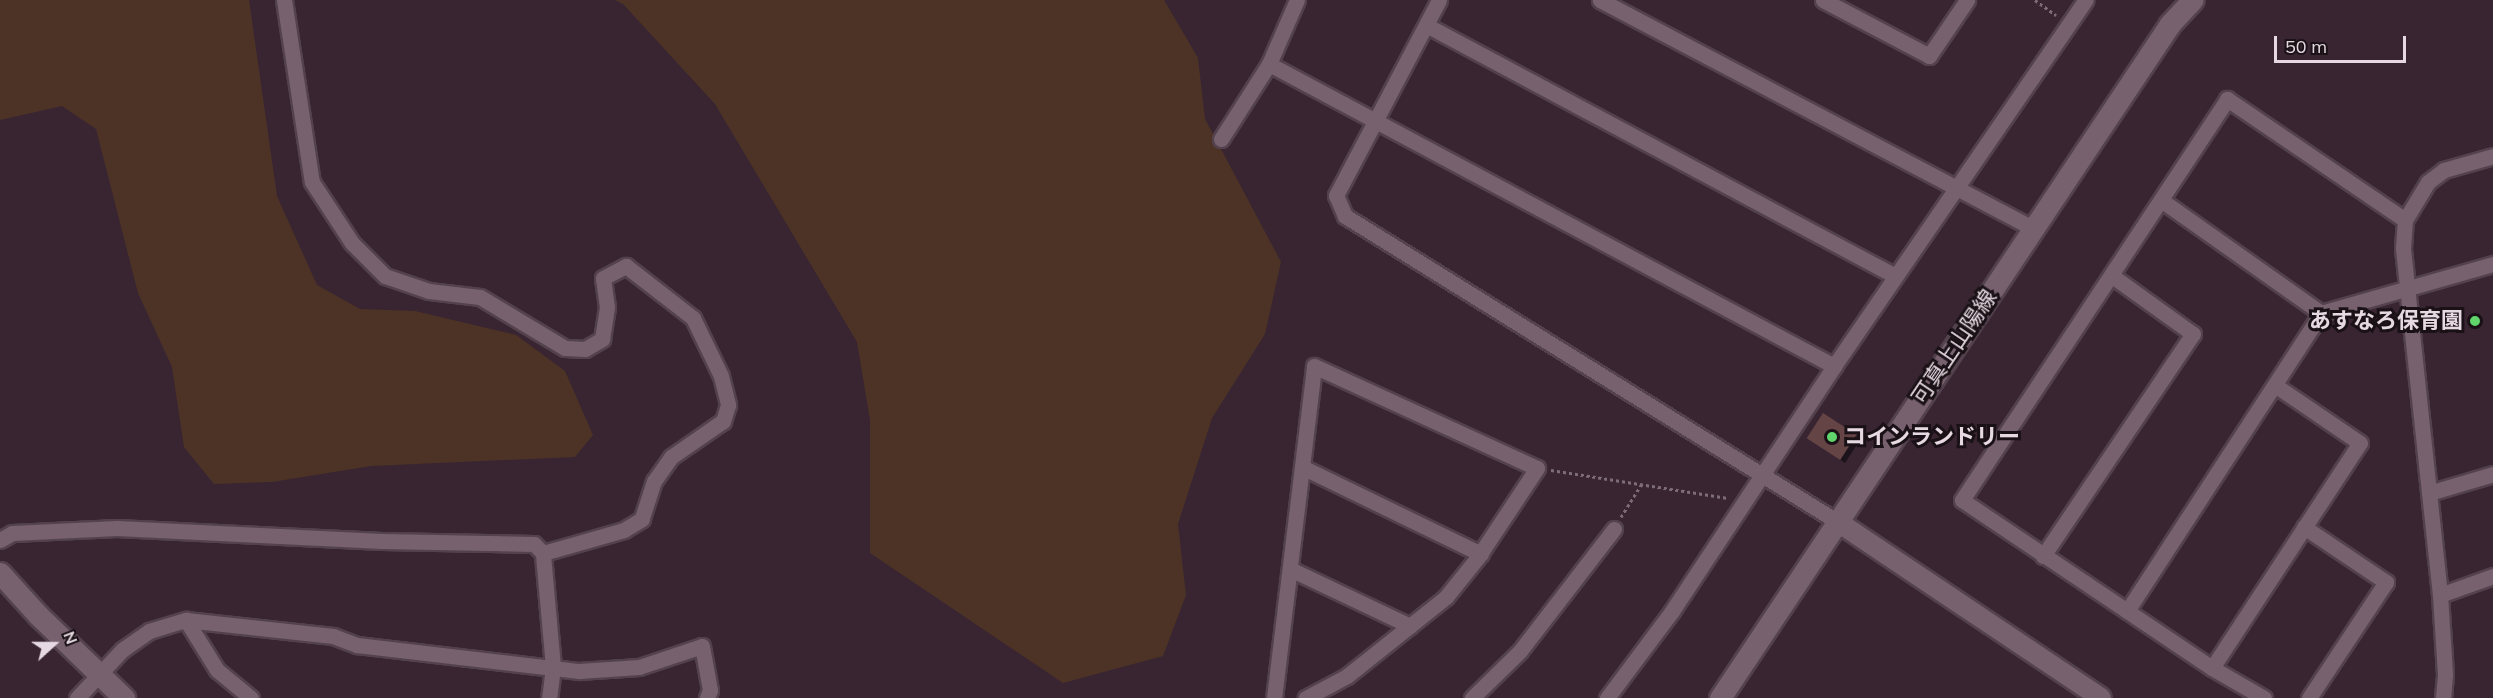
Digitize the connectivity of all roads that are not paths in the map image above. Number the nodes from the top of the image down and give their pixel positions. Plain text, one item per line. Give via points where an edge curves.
1 (284, 0) edge
2 (1297, 0) edge
3 (1439, 0) edge
4 (1600, 0) edge
5 (1823, 0) edge
6 (1967, 0) edge
7 (2086, 0) edge
8 (2192, 0) edge
9 (1426, 26) junction
10 (1269, 64) junction
11 (1374, 119) junction
12 (1221, 139) dead end
13 (2493, 156) edge
14 (1956, 188) junction
15 (2161, 200) junction
16 (2405, 220) junction
17 (2033, 228) junction
18 (2493, 264) edge
19 (2111, 275) junction
20 (1895, 276) junction
21 (2409, 288) junction
22 (2321, 313) junction
23 (1834, 366) junction
24 (2276, 386) junction
25 (1302, 467) junction
26 (2493, 474) edge
27 (1764, 475) junction
28 (2429, 493) junction
29 (1838, 522) junction
30 (2304, 528) junction
31 (1614, 529) road end
32 (0, 540) edge
33 (543, 553) junction
34 (1481, 554) junction
35 (2043, 556) junction
36 (1290, 569) junction
37 (0, 573) edge
38 (2493, 576) edge
39 (2440, 595) junction
40 (2127, 611) junction
41 (186, 620) junction
42 (1410, 626) junction
43 (553, 667) junction
44 (2212, 668) junction
45 (98, 674) junction
46 (77, 698) edge
47 (124, 698) edge
48 (251, 698) edge
49 (549, 698) edge
50 (707, 698) edge
51 (1274, 698) edge
52 (1306, 698) edge
53 (1473, 698) edge
54 (1607, 698) edge
55 (1720, 698) edge
56 (2101, 698) edge
57 (2264, 698) edge
58 (2309, 698) edge
59 (2443, 698) edge

1 - 33 street via 312,182 352,243 385,276 429,291 480,297 565,348 585,349 602,339 606,308 603,278 626,267 693,318 721,376 728,405 723,421 671,457 654,481 642,519 624,530
2 - 10 street
3 - 9 street
4 - 14 street
5 - 6 street via 1929,56
7 - 14 street
8 - 17 main road, 可真上山陽線 via 2170,24
9 - 11 street
9 - 20 street
10 - 11 street
10 - 12 street
11 - 23 street
11 - 27 street via 1336,195 1345,216
13 - 16 street via 2436,176 2428,182
14 - 17 street
14 - 20 street
15 - 16 street via 2227,99
15 - 19 street
15 - 22 street
16 - 21 street via 2403,248
17 - 29 main road, 可真上山陽線
18 - 21 street
19 - 35 street via 1962,500
19 - 35 street via 2193,334
20 - 23 street
21 - 22 street
21 - 28 street
22 - 24 street
23 - 27 street
24 - 30 street via 2360,443
24 - 40 street
25 - 34 street
25 - 34 street via 1314,366 1537,468
25 - 36 street
26 - 28 street
27 - 29 street
27 - 54 street via 1672,611
28 - 39 street
29 - 55 main road, 可真上山陽線
29 - 56 street
30 - 44 street
30 - 58 street via 2386,582
31 - 53 street via 1520,651
32 - 33 street via 12,533 117,528 382,542 534,544
33 - 43 street
34 - 42 street via 1446,597
35 - 40 street
36 - 42 street
36 - 51 street
37 - 45 main road
38 - 39 street
39 - 59 street
40 - 44 street
41 - 43 street via 333,636 357,645
41 - 45 street via 149,631
41 - 48 street via 217,670
42 - 52 street via 1347,676
43 - 49 street
43 - 50 street via 639,667 702,646 710,690
44 - 57 street
45 - 46 street
45 - 47 main road

